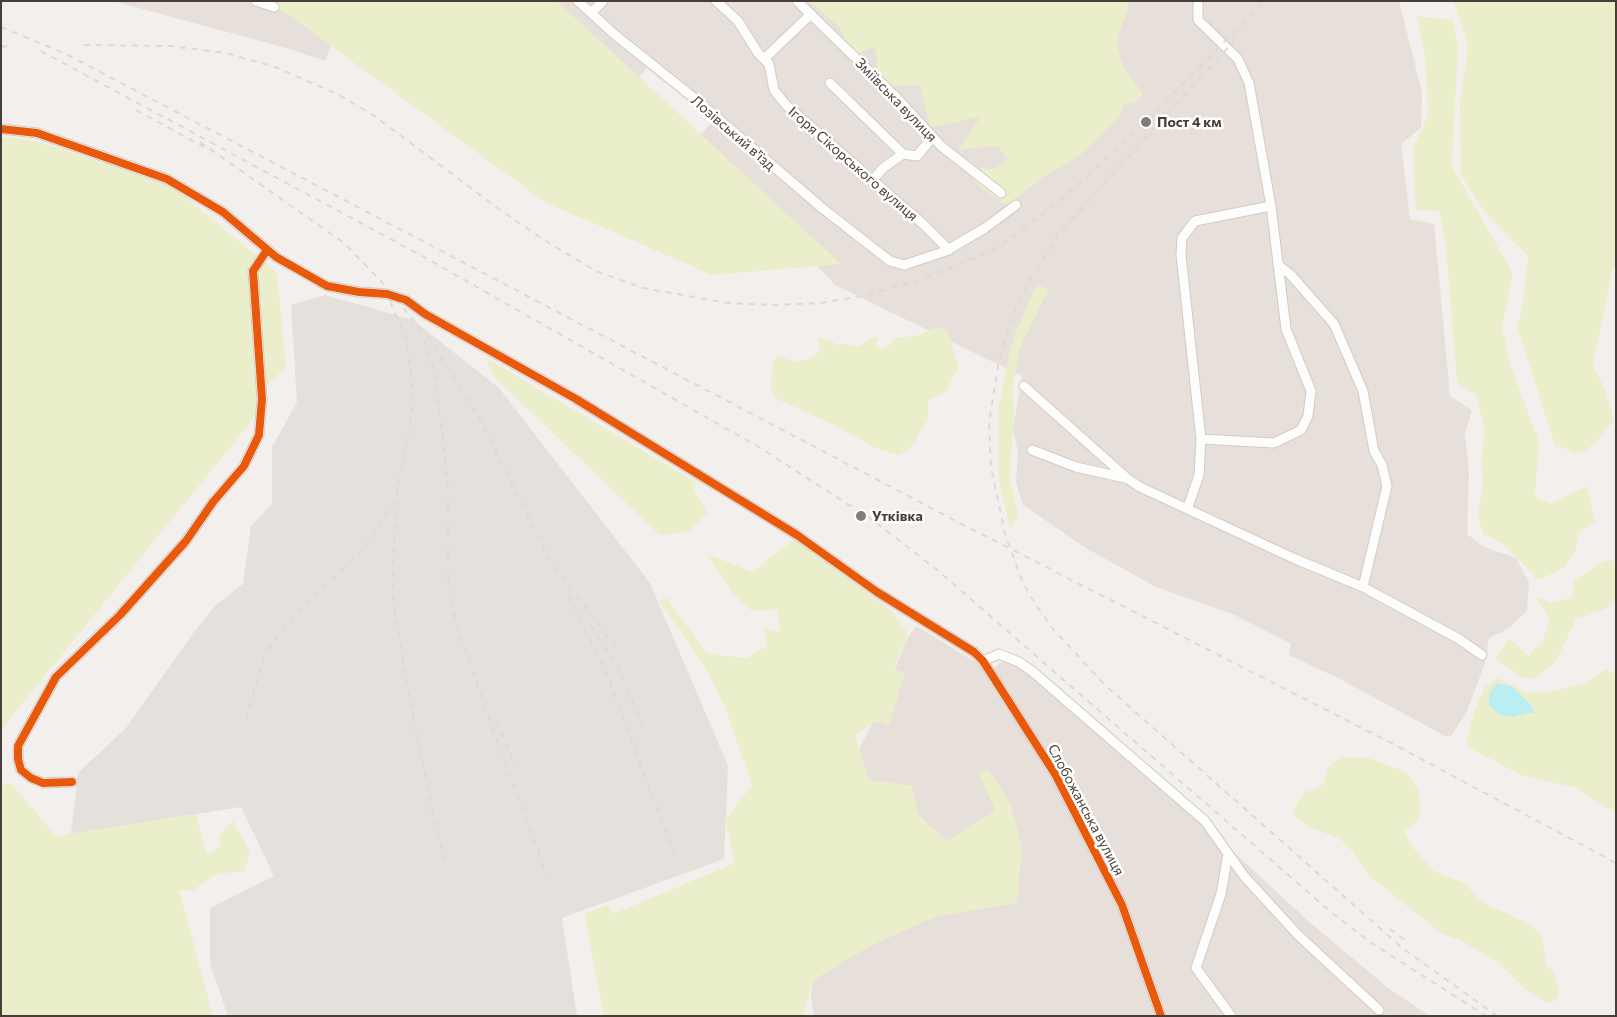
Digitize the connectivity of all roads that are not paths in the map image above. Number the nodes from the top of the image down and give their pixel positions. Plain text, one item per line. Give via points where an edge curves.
1 (256, 1) edge
2 (578, 1) edge
3 (603, 1) edge
4 (716, 1) edge
5 (797, 1) edge
6 (1198, 1) edge
7 (274, 7) dead end
8 (591, 13) junction
9 (811, 14) junction
10 (764, 59) junction
11 (830, 83) dead end
12 (1, 129) edge
13 (932, 138) junction
14 (903, 154) junction
15 (872, 181) junction
16 (1001, 193) dead end
17 (1016, 205) dead end
18 (1271, 206) junction
19 (267, 250) junction
20 (949, 250) junction
21 (1278, 265) junction
22 (1024, 386) dead end
23 (1201, 439) junction
24 (1032, 450) dead end
25 (1128, 479) junction
26 (1188, 507) junction
27 (1363, 586) junction
28 (1482, 655) dead end
29 (983, 661) junction
30 (72, 782) dead end
31 (1228, 854) junction
32 (1380, 1010) dead end
33 (1161, 1016) edge
34 (1231, 1016) edge

1 - 7 street
2 - 8 street, Лозівський в'їзд
3 - 8 street
4 - 10 street, Ігоря Сікорського вулиця via 738,21
5 - 9 street, Зміївська вулиця
6 - 18 street via 1198,20 1244,68
8 - 20 street, Лозівський в'їзд via 822,208 890,261 904,265
9 - 10 street
9 - 13 street, Зміївська вулиця via 898,99
10 - 15 street, Ігоря Сікорського вулиця via 769,64 774,90 786,105
11 - 14 street
12 - 19 street, Слобожанська вулиця via 37,134 168,179 223,212
13 - 14 street via 917,156
13 - 16 street, Зміївська вулиця
14 - 15 street via 883,168
15 - 20 street, Ігоря Сікорського вулиця
17 - 20 street
18 - 21 street
18 - 23 street via 1196,222 1182,238 1181,255
19 - 29 street, Слобожанська вулиця via 327,286 387,294 406,300 425,314 576,399 797,535
19 - 30 street via 254,271 262,399 259,436 244,466 186,541 120,615 56,677 18,746 21,770 31,778 43,783
21 - 23 street via 1286,329 1311,391 1308,416 1301,430 1274,443
21 - 27 street via 1290,274 1334,324 1363,391 1374,451 1382,465 1387,486
22 - 25 street
23 - 26 street via 1199,475
24 - 25 street via 1076,467
25 - 26 street
26 - 27 street via 1293,558
27 - 28 street
29 - 31 street via 999,654 1032,671 1205,821
29 - 33 street, Слобожанська вулиця via 1055,774 1122,905
31 - 32 street via 1298,935
31 - 34 street via 1221,894 1196,968

